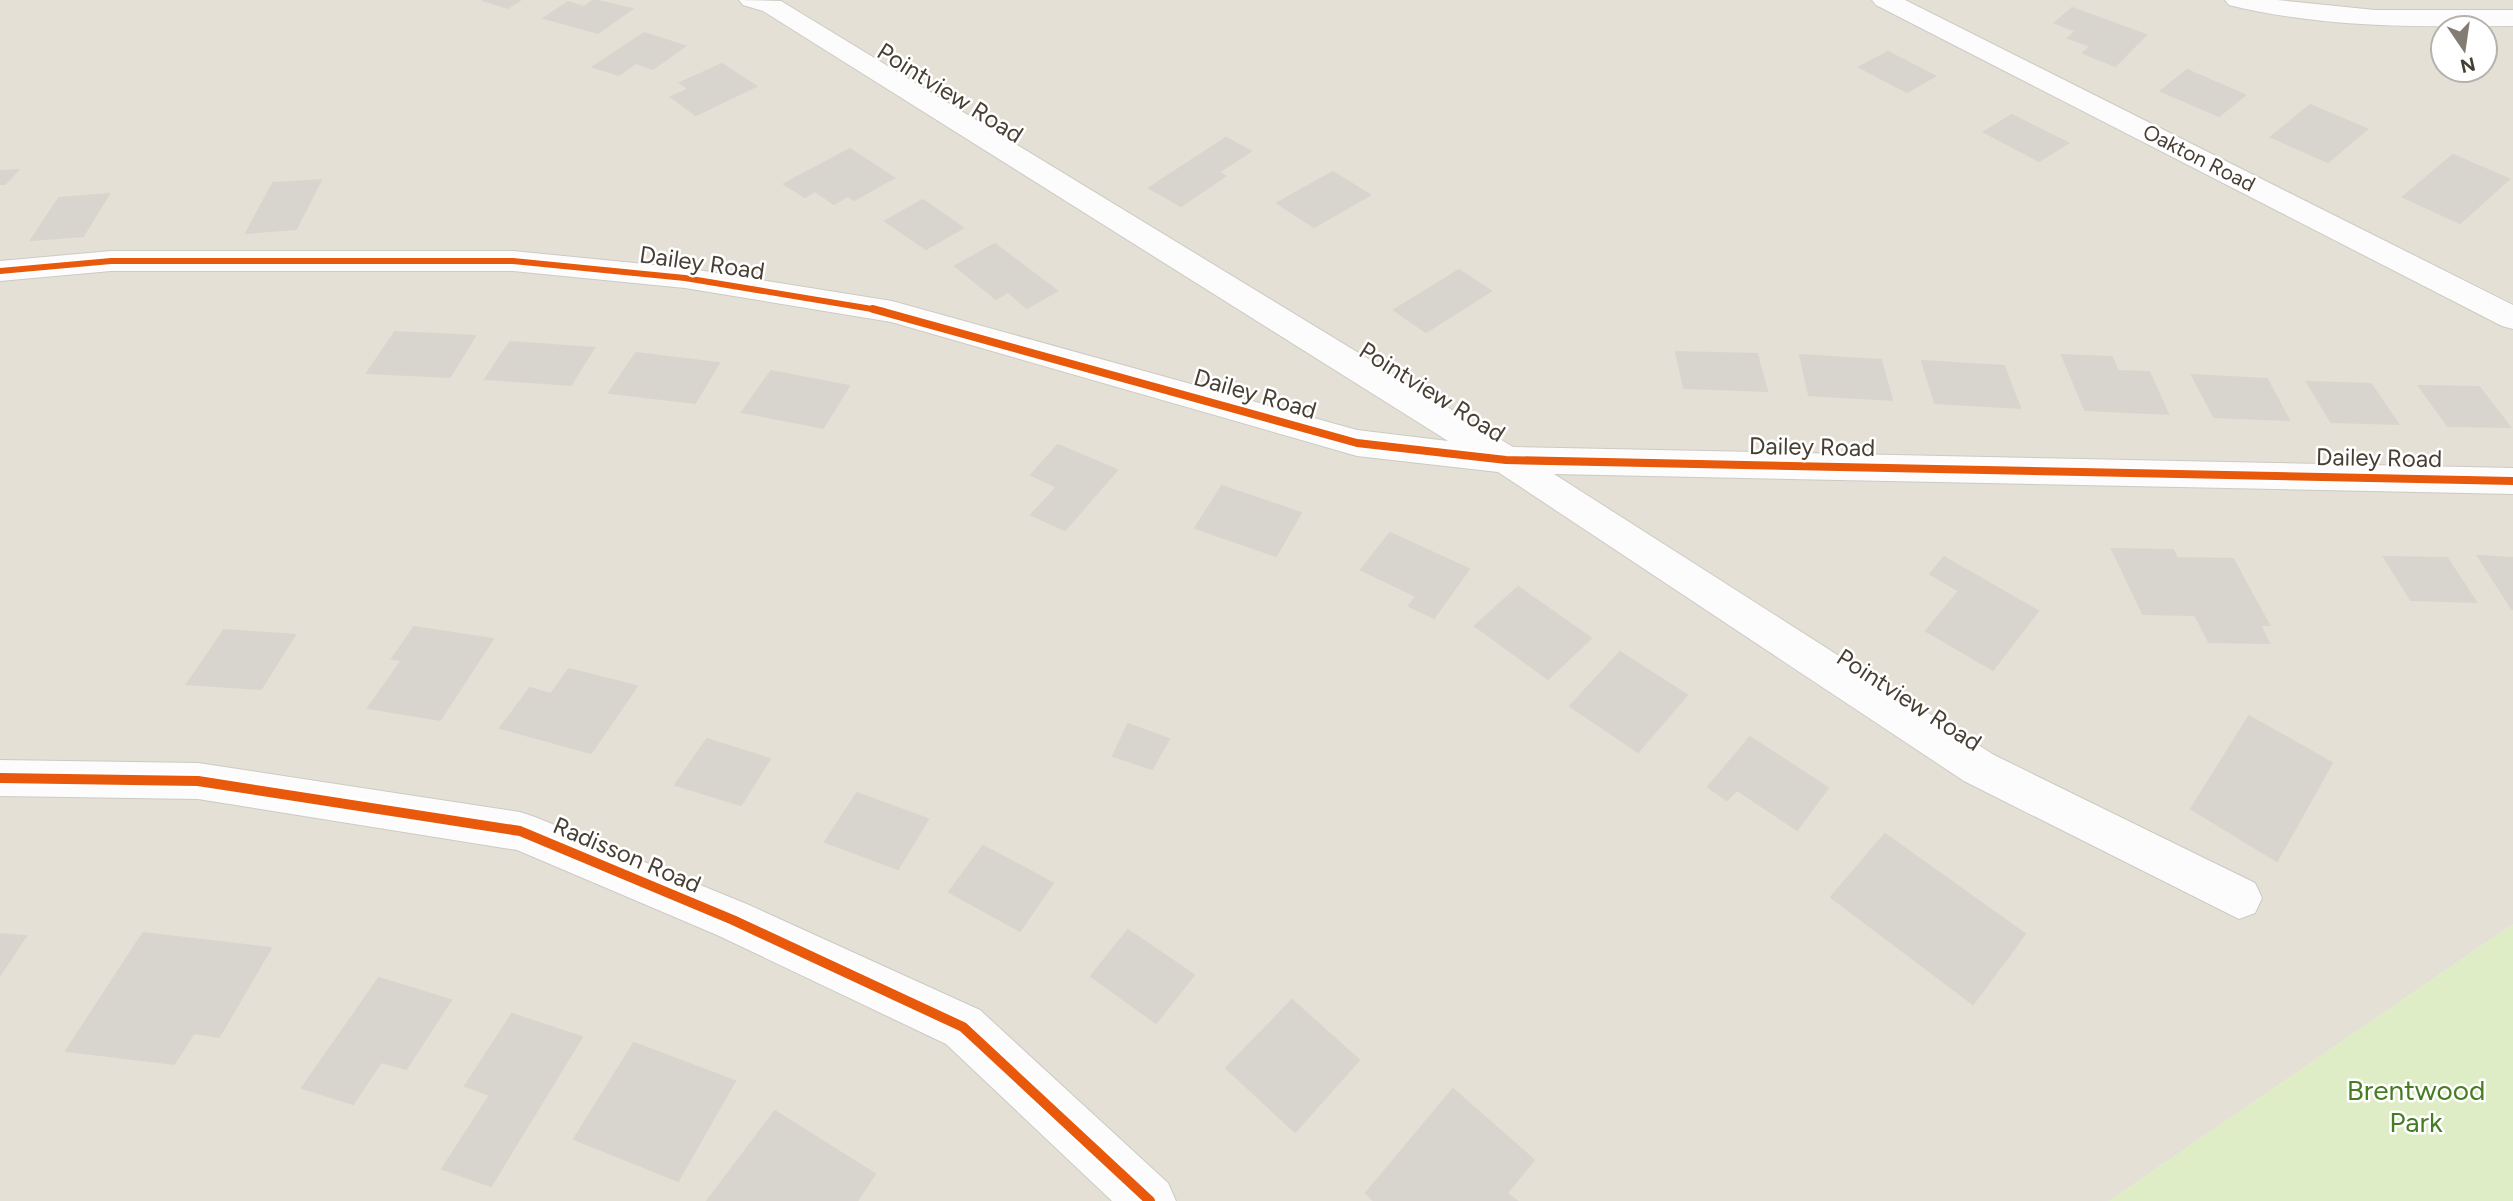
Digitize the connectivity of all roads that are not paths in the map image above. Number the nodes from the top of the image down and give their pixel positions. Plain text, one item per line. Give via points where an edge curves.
1 (752, 0) edge
2 (1885, 0) edge
3 (2238, 0) edge
4 (2513, 18) edge
5 (0, 271) edge
6 (2513, 318) edge
7 (1506, 460) junction
8 (2513, 481) edge
9 (0, 778) edge
10 (2239, 898) dead end
11 (1150, 1201) edge

1 - 7 street, Pointview Road via 772,6
2 - 6 street, Oakton Road
3 - 4 street via 2270,8 2391,19
5 - 7 street, Dailey Road via 111,261 513,261 685,278 892,312 1357,443
7 - 8 street, Dailey Road
7 - 10 street, Pointview Road via 1979,768
9 - 11 street, Radisson Road via 198,781 520,831 733,920 963,1027

